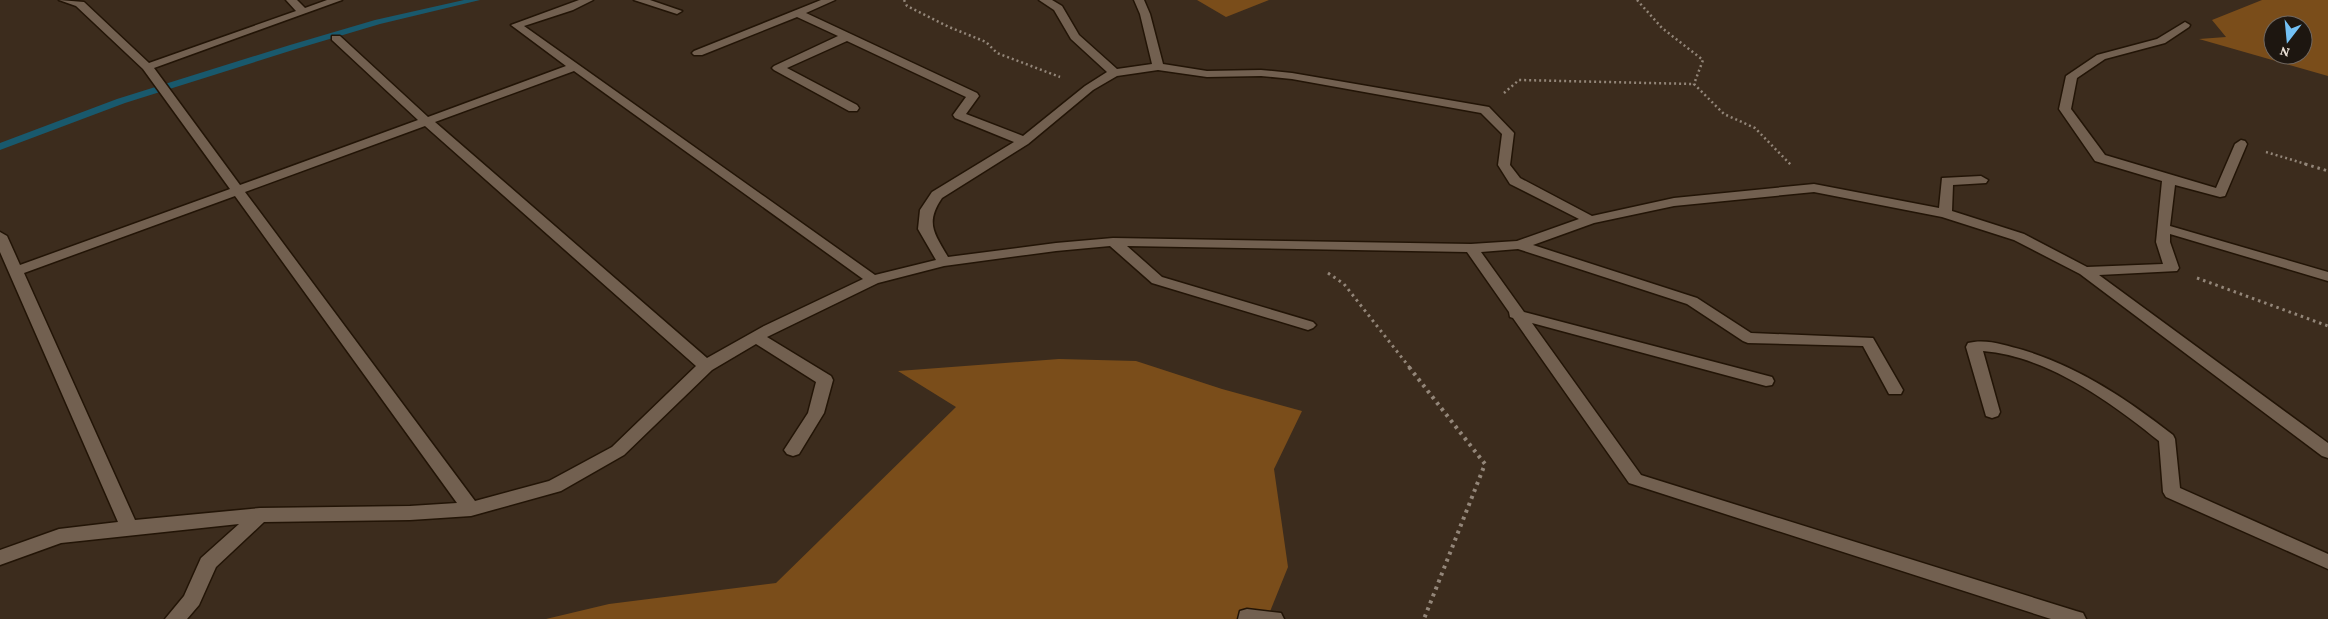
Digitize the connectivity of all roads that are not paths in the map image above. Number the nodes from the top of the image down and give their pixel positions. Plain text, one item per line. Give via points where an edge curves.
1 (64, 0) edge
2 (291, 0) edge
3 (337, 0) edge
4 (588, 0) edge
5 (639, 0) edge
6 (830, 0) edge
7 (1044, 0) edge
8 (1139, 0) edge
9 (302, 11) junction
10 (677, 11) dead end
11 (797, 13) junction
12 (2185, 25) dead end
13 (848, 36) junction
14 (336, 38) dead end
15 (698, 53) dead end
16 (147, 67) junction
17 (1158, 67) junction
18 (575, 68) junction
19 (1114, 73) junction
20 (853, 108) dead end
21 (426, 121) junction
22 (1024, 141) junction
23 (2241, 144) road end
24 (2169, 179) junction
25 (1982, 180) dead end
26 (238, 191) junction
27 (1945, 213) junction
28 (1590, 220) junction
29 (2163, 228) junction
30 (0, 236) edge
31 (1113, 242) junction
32 (1519, 245) junction
33 (1471, 248) junction
34 (944, 262) junction
35 (16, 271) junction
36 (2085, 271) junction
37 (2328, 277) edge
38 (873, 280) junction
39 (1515, 314) junction
40 (1308, 325) dead end
41 (756, 337) junction
42 (706, 366) junction
43 (1766, 381) dead end
44 (1895, 390) dead end
45 (1992, 412) dead end
46 (793, 450) dead end
47 (2328, 452) edge
48 (471, 509) junction
49 (260, 515) junction
50 (129, 527) junction
51 (0, 558) edge
52 (2328, 562) edge
53 (1247, 617) dead end
54 (175, 619) edge
55 (1274, 619) edge
56 (2076, 619) edge

1 - 16 street via 80,4
2 - 9 street
3 - 9 street
4 - 18 street via 516,25
5 - 10 street
6 - 11 street
7 - 19 street via 1058,8 1075,37
8 - 17 street
9 - 16 street
11 - 13 street
11 - 15 street
12 - 24 street via 2161,41 2101,57 2072,76 2065,108 2100,158
13 - 20 street via 778,68
13 - 22 street via 973,96 960,114
14 - 21 street
16 - 26 street
17 - 19 street
17 - 28 street via 1206,74 1292,76 1485,110 1508,133 1504,165 1515,181
18 - 21 street
18 - 38 street
19 - 22 street via 1089,88
21 - 26 street
21 - 42 street
22 - 34 street via 937,195 927,210 925,229
23 - 24 street via 2220,193
24 - 29 street
25 - 27 street via 1948,181
26 - 35 street
26 - 48 street
27 - 28 street via 1814,188 1674,202
27 - 36 street via 2019,237
28 - 32 street
29 - 36 street via 2163,242 2172,268
29 - 37 street
30 - 35 street
31 - 33 street
31 - 34 street via 1056,246
31 - 40 street via 1157,280
32 - 33 street
32 - 44 street via 1692,301 1748,338 1868,341
33 - 39 street
34 - 38 street
35 - 50 street
36 - 47 street
38 - 41 street
39 - 43 street
39 - 56 street via 1635,479
41 - 42 street
41 - 46 street via 825,380 816,413
42 - 48 street via 618,451 555,486
45 - 52 street via 1974,347 1985,346 2037,358 2105,392 2167,439 2172,492
48 - 49 street
49 - 50 street
49 - 54 street via 208,563 192,600
50 - 51 street via 59,536
53 - 55 street

